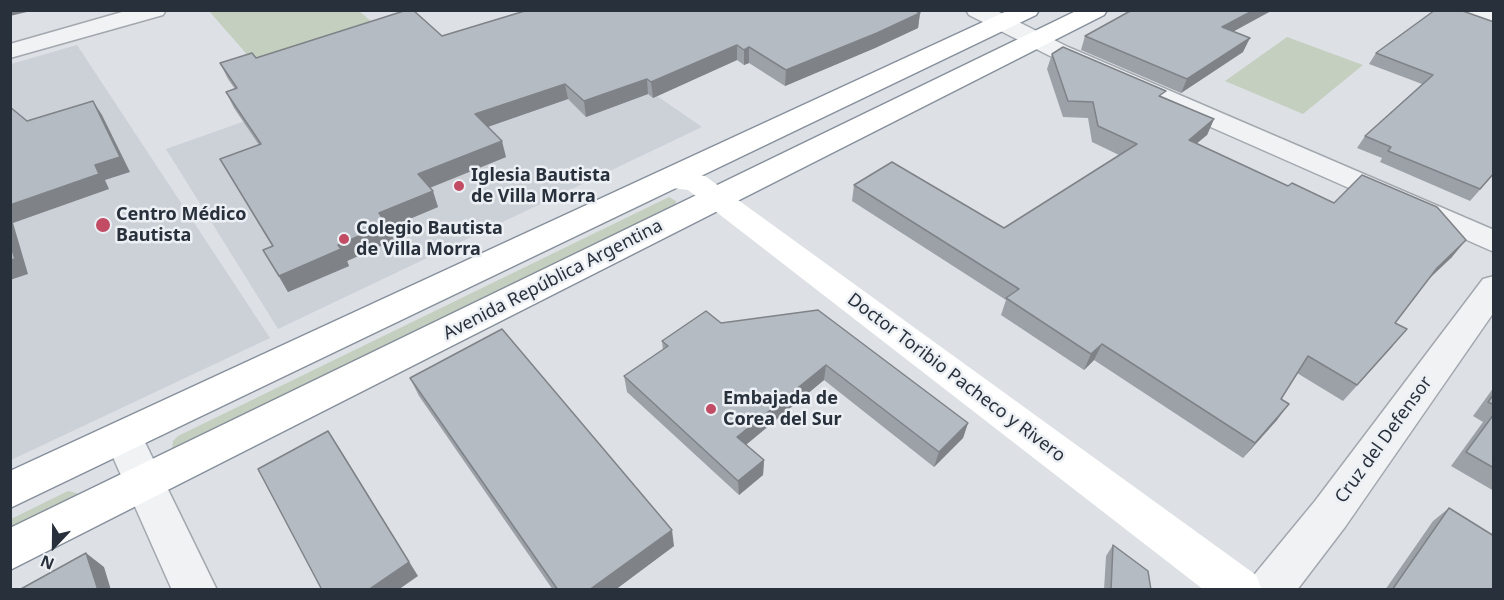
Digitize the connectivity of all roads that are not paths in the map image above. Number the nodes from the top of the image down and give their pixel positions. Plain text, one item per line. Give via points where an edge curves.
1 (155, 10) edge
2 (977, 10) edge
3 (1028, 10) edge
4 (1096, 10) edge
5 (1468, 10) edge
6 (1494, 18) edge
7 (1003, 22) junction
8 (1038, 40) junction
9 (10, 51) edge
10 (693, 187) junction
11 (1494, 242) edge
12 (1494, 287) edge
13 (123, 436) junction
14 (144, 484) junction
15 (10, 490) edge
16 (10, 550) edge
17 (195, 590) edge
18 (1240, 590) edge
19 (1270, 590) edge

1 - 9 street
2 - 7 street
3 - 7 main road
4 - 8 main road, Avenida República Argentina
5 - 6 street
7 - 8 street
7 - 10 main road via 779,127 766,147
8 - 10 main road, Avenida República Argentina
8 - 11 street
10 - 13 main road, Avenida República Argentina
10 - 14 main road, Avenida República Argentina
10 - 18 main road, Doctor Toribio Pacheco y Rivero
12 - 19 street, Cruz del Defensor via 1330,514
13 - 14 street
13 - 15 main road, Avenida República Argentina
14 - 16 main road, Avenida República Argentina
14 - 17 street

